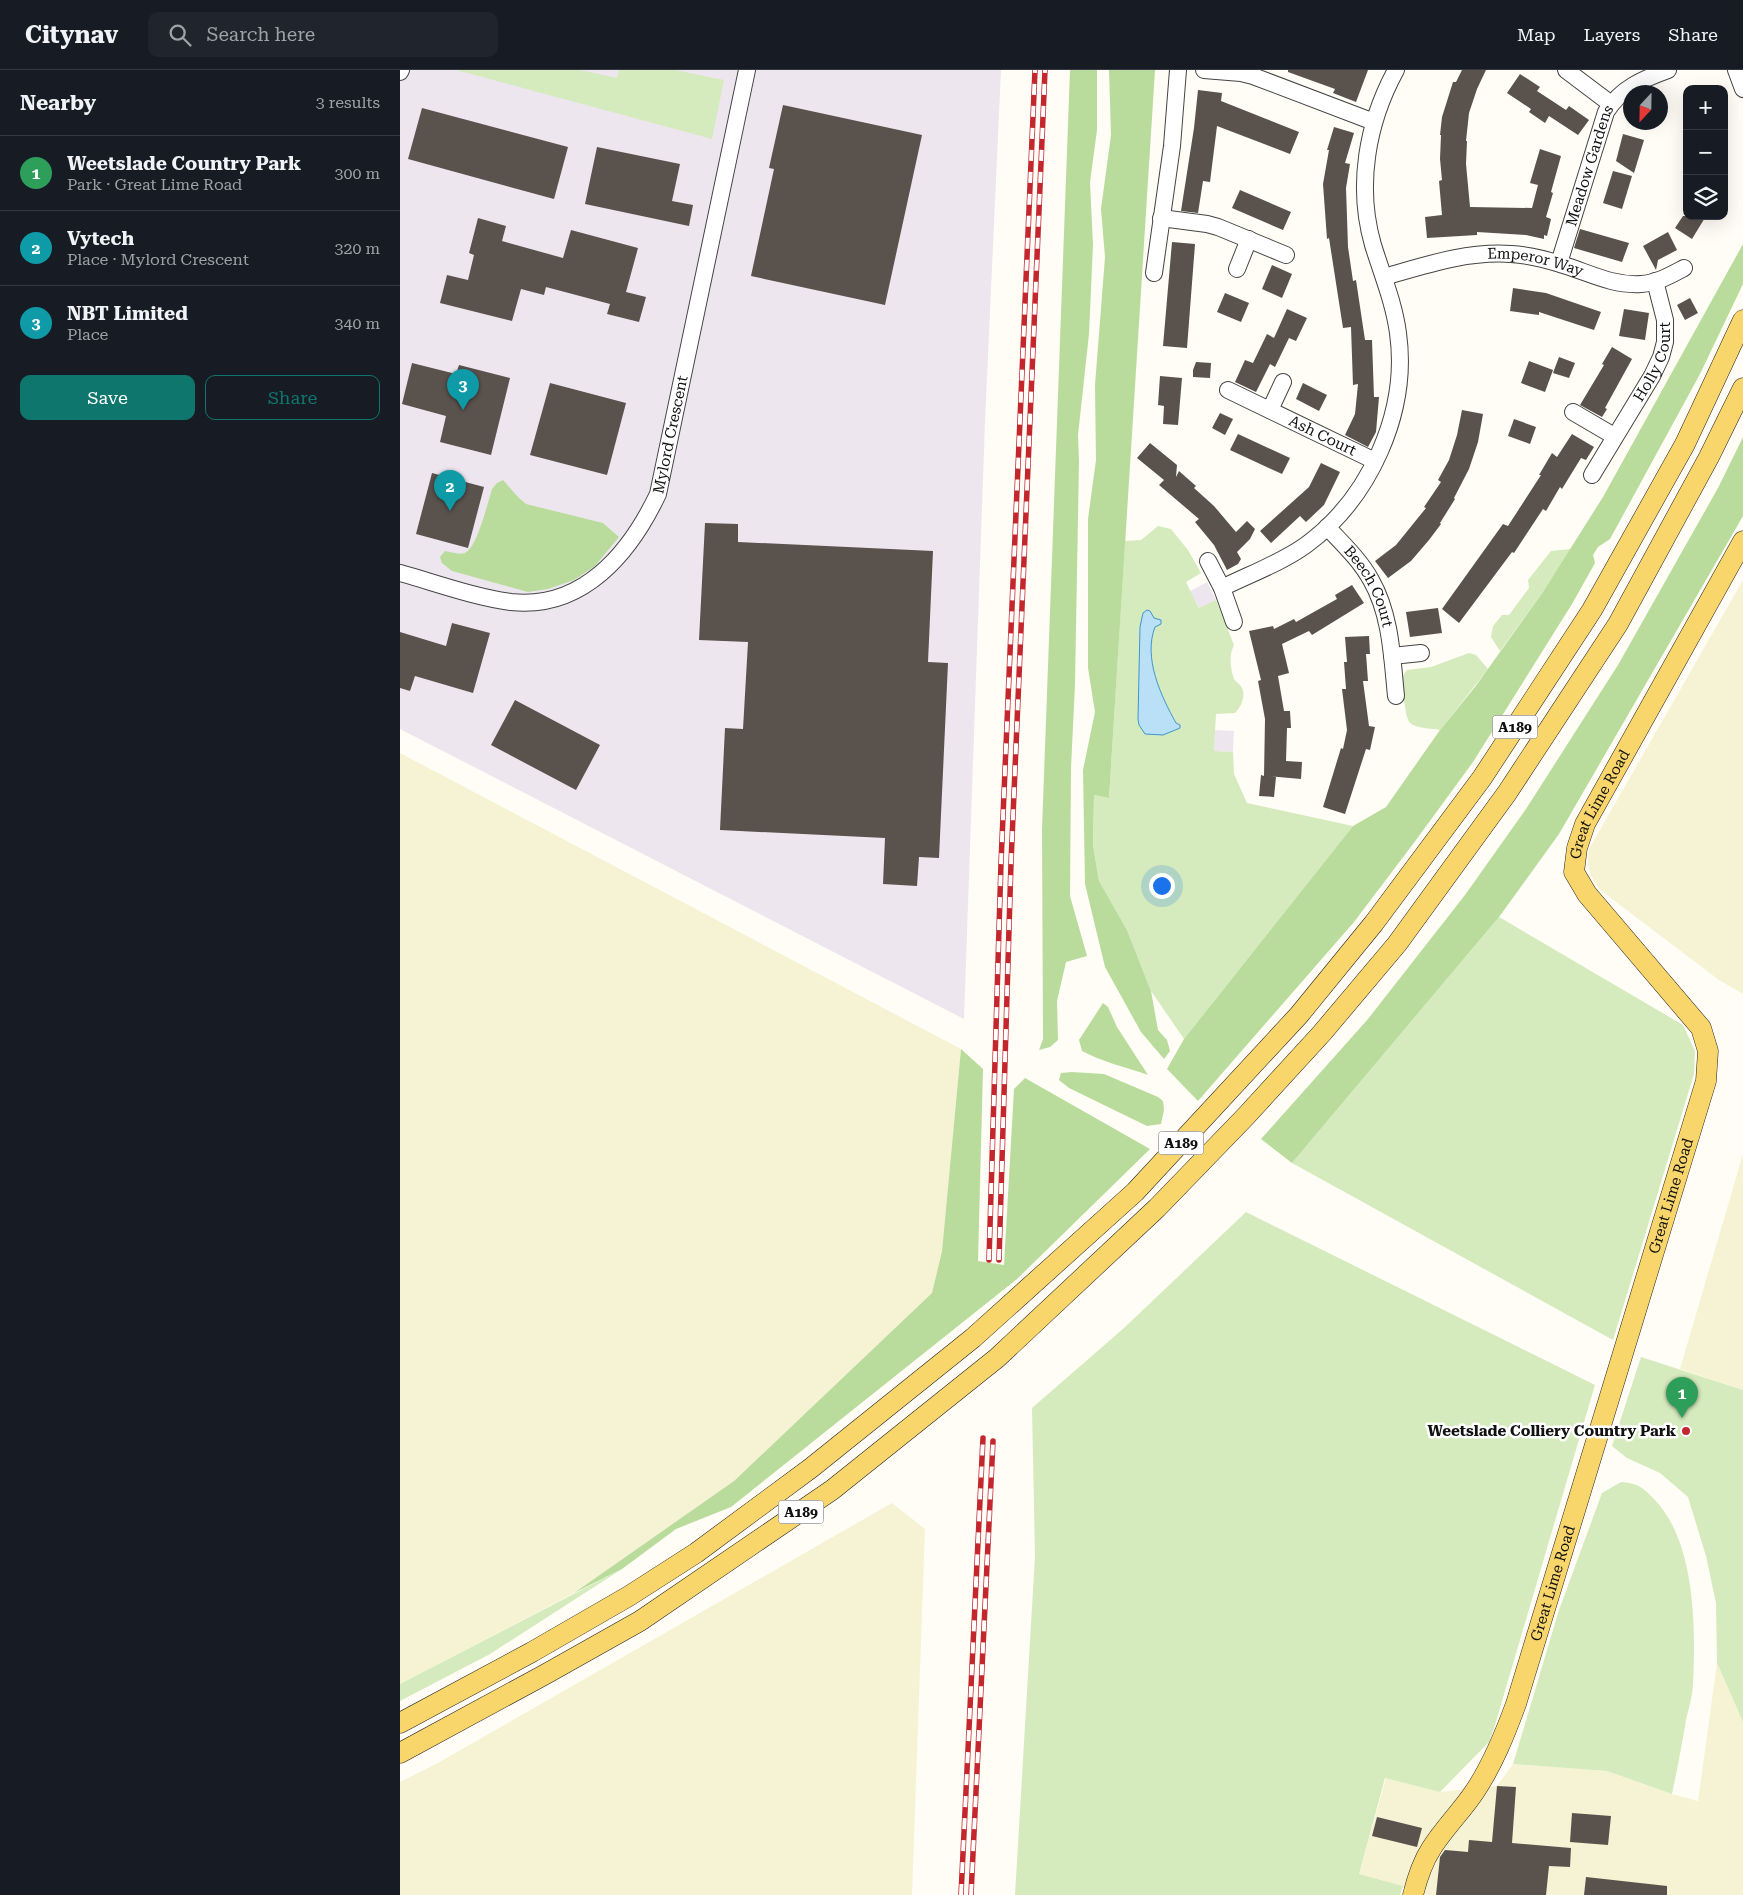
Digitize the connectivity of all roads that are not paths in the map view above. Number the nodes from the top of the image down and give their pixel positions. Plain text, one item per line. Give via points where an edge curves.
1 (747, 70) edge
2 (1178, 70) edge
3 (1204, 70) edge
4 (1396, 70) edge
5 (1566, 70) edge
6 (1668, 70) edge
7 (1736, 70) edge
8 (1743, 89) edge
9 (1611, 104) junction
10 (1374, 122) junction
11 (1161, 218) junction
12 (1249, 239) junction
13 (1286, 255) dead end
14 (1560, 263) junction
15 (1684, 268) dead end
16 (1237, 269) dead end
17 (1154, 273) dead end
18 (1384, 277) junction
19 (1655, 282) junction
20 (1743, 320) edge
21 (1283, 382) dead end
22 (1743, 388) edge
23 (1228, 390) dead end
24 (1270, 410) junction
25 (1573, 412) dead end
26 (1614, 436) junction
27 (1375, 461) junction
28 (1592, 475) dead end
29 (1327, 527) junction
30 (1743, 541) edge
31 (1208, 561) dead end
32 (400, 573) edge
33 (1222, 588) junction
34 (1234, 622) dead end
35 (1422, 653) dead end
36 (1392, 656) junction
37 (1396, 696) dead end
38 (400, 1723) edge
39 (400, 1753) edge
40 (1413, 1895) edge

1 - 32 street, Mylord Crescent via 658,494 646,520 603,571 584,587 560,598 512,602
2 - 11 street via 1172,146
3 - 10 street via 1253,76
4 - 10 street
5 - 9 street
6 - 9 street, Meadow Gardens via 1635,83
7 - 8 street
9 - 14 street, Meadow Gardens via 1602,121
10 - 18 street via 1366,168 1365,204
11 - 12 street via 1207,224
11 - 17 street
12 - 13 street
12 - 16 street
14 - 18 street, Emperor Way via 1512,254 1470,255
14 - 19 street, Emperor Way via 1613,282
15 - 19 street, Emperor Way
18 - 27 street via 1398,332 1399,374 1393,412
19 - 26 street, Holly Court via 1665,320 1664,349 1652,376
20 - 38 main road, A189 via 1685,444 1597,601 1482,778 1374,924 1299,1016 1135,1192 974,1338 811,1468 696,1553 540,1648
21 - 24 street
22 - 39 main road, A189 via 1618,624 1507,793 1397,944 1322,1033 1157,1208 997,1358 832,1490 640,1621
23 - 24 street, Ash Court
24 - 27 street, Ash Court
25 - 26 street
26 - 28 street, Holly Court
27 - 29 street via 1352,501
29 - 33 street via 1280,561
29 - 36 street, Beech Court via 1372,580 1387,622
30 - 40 main road, Great Lime Road via 1585,824 1574,872 1587,894 1701,1028 1708,1050 1706,1081 1516,1704 1486,1774 1430,1850
31 - 33 street
33 - 34 street
35 - 36 street
36 - 37 street, Beech Court

